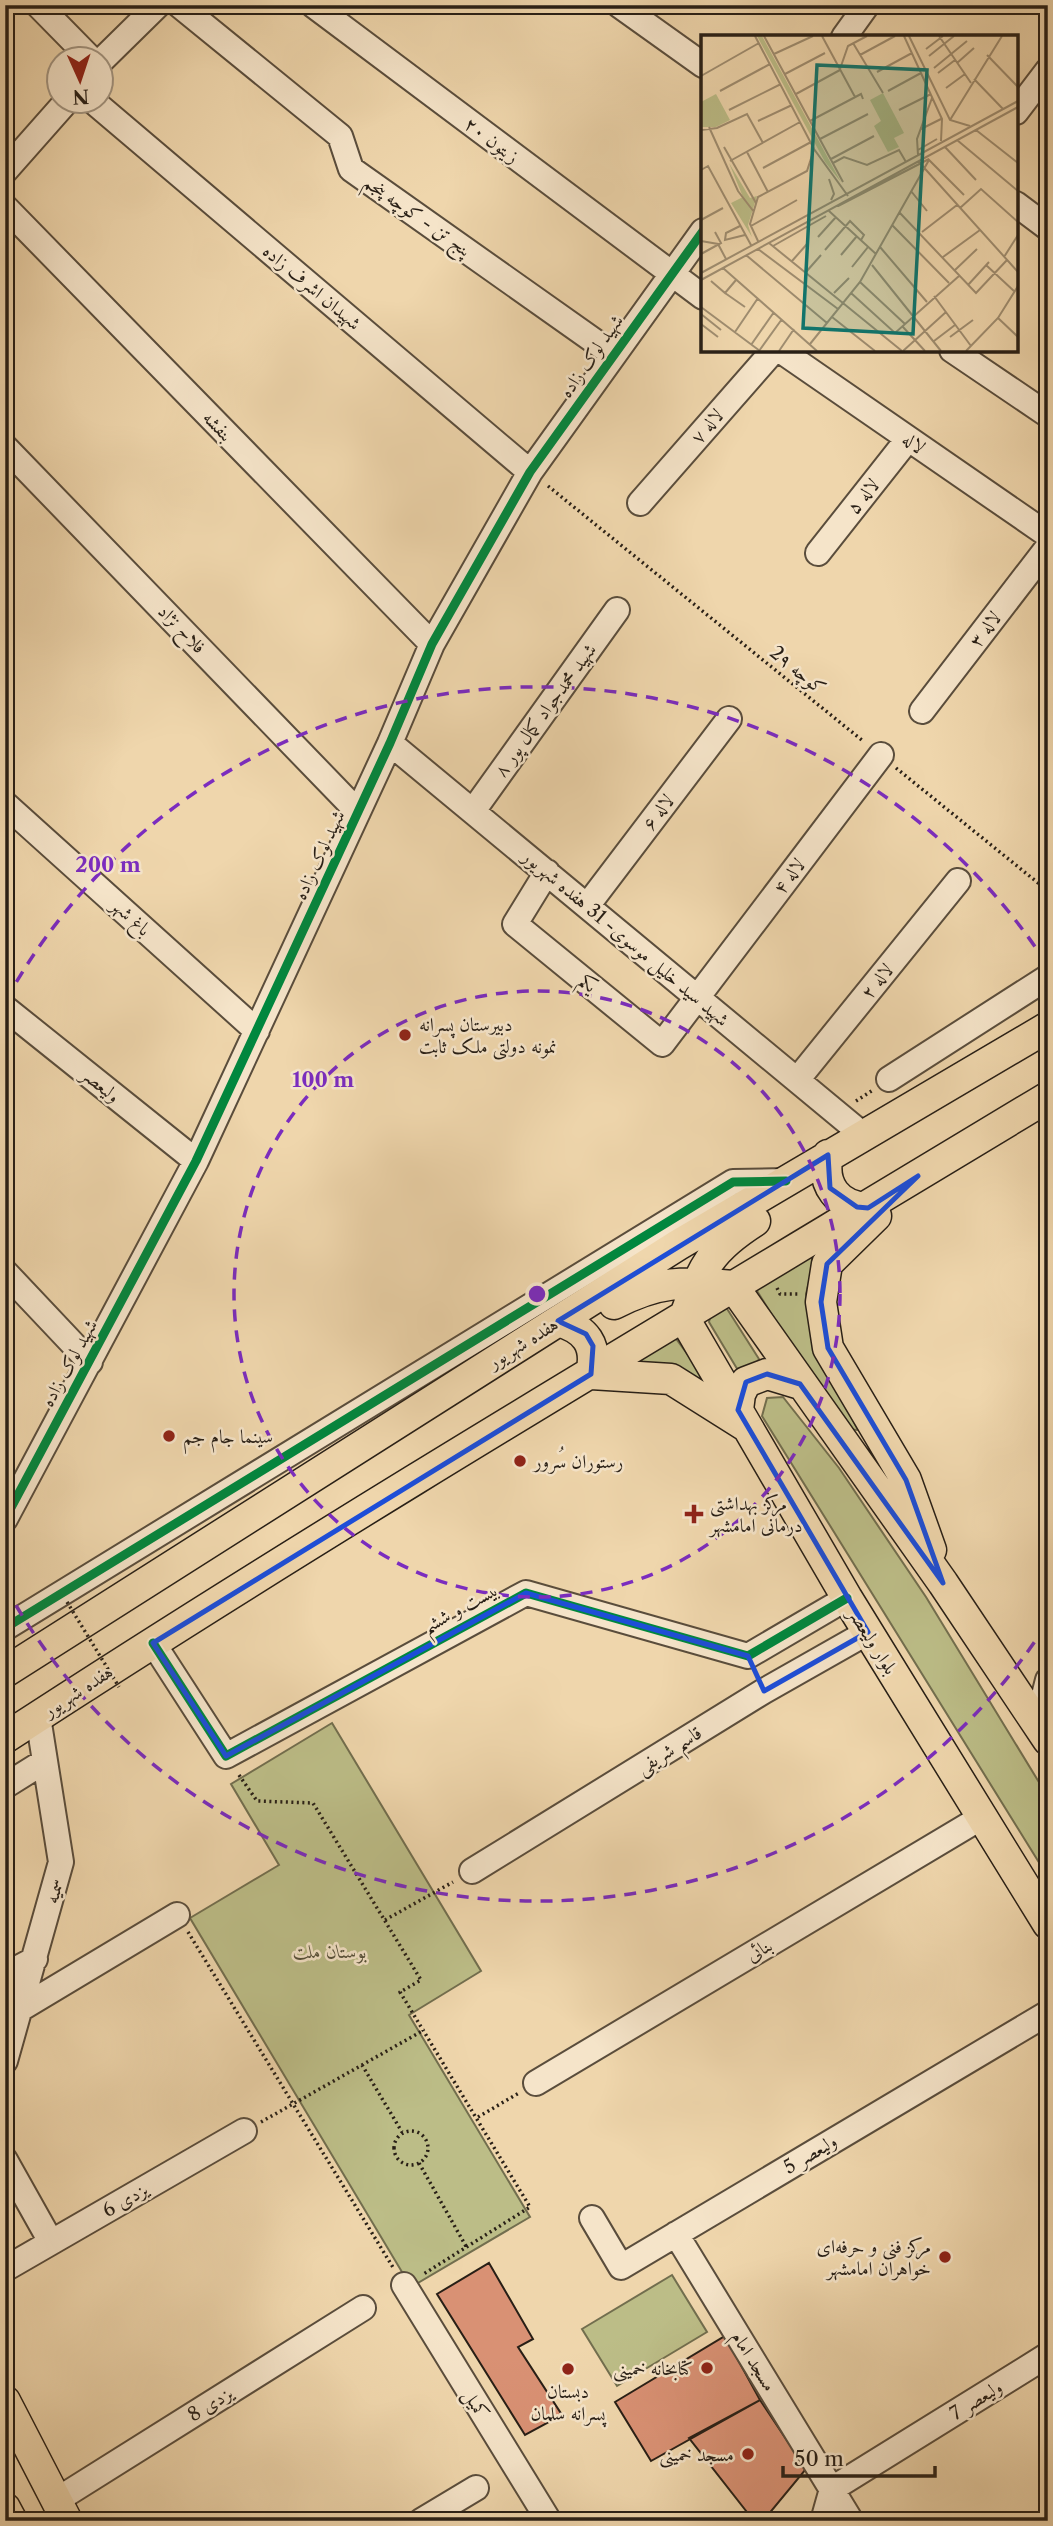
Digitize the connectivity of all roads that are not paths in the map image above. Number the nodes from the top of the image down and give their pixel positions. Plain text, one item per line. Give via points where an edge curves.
1 (38, 5) edge
2 (158, 5) edge
3 (179, 5) edge
4 (313, 5) edge
5 (619, 5) edge
6 (867, 5) edge
7 (845, 35) edge
8 (78, 46) edge
9 (116, 46) edge
10 (701, 64) edge
11 (1048, 69) edge
12 (1018, 109) edge
13 (54, 116) edge
14 (110, 116) edge
15 (5, 171) edge
16 (1018, 206) edge
17 (5, 207) edge
18 (1048, 228) edge
19 (701, 234) edge
20 (670, 274) junction
21 (701, 296) edge
22 (772, 352) edge
23 (783, 352) edge
24 (955, 352) edge
25 (614, 355) junction
26 (1048, 415) edge
27 (908, 439) junction
28 (5, 447) edge
29 (530, 472) junction
30 (640, 503) dead end
31 (1048, 535) edge
32 (1048, 547) edge
33 (818, 552) dead end
34 (617, 610) dead end
35 (432, 644) junction
36 (922, 711) dead end
37 (729, 719) dead end
38 (390, 743) junction
39 (881, 755) road end
40 (5, 804) edge
41 (473, 811) junction
42 (358, 812) junction
43 (547, 873) junction
44 (958, 881) dead end
45 (587, 906) junction
46 (1048, 977) edge
47 (698, 998) junction
48 (5, 1008) edge
49 (1048, 1027) edge
50 (257, 1031) junction
51 (890, 1079) road end
52 (797, 1080) junction
53 (1048, 1097) edge
54 (862, 1134) junction
55 (828, 1155) junction
56 (197, 1161) junction
57 (918, 1176) junction
58 (786, 1181) junction
59 (868, 1208) junction
60 (5, 1272) edge
61 (697, 1282) junction
62 (733, 1286) junction
63 (684, 1318) junction
64 (558, 1321) junction
65 (491, 1347) junction
66 (90, 1362) junction
67 (591, 1374) junction
68 (800, 1384) junction
69 (744, 1420) junction
70 (5, 1519) edge
71 (943, 1583) junction
72 (847, 1598) junction
73 (9, 1620) edge
74 (867, 1632) junction
75 (153, 1643) junction
76 (38, 1651) junction
77 (748, 1656) junction
78 (5, 1672) edge
79 (1048, 1680) edge
80 (764, 1691) junction
81 (38, 1717) junction
82 (1042, 1732) edge
83 (5, 1738) edge
84 (45, 1761) junction
85 (5, 1786) edge
86 (982, 1817) junction
87 (472, 1871) road end
88 (177, 1915) road end
89 (1048, 1924) edge
90 (35, 1959) junction
91 (5, 1975) edge
92 (22, 2008) junction
93 (1048, 2012) edge
94 (5, 2061) edge
95 (536, 2083) road end
96 (244, 2131) road end
97 (5, 2160) edge
98 (592, 2218) dead end
99 (676, 2234) junction
100 (51, 2242) junction
101 (5, 2269) edge
102 (404, 2285) road end
103 (363, 2308) dead end
104 (1048, 2355) edge
105 (5, 2401) edge
106 (476, 2488) dead end
107 (832, 2489) junction
108 (5, 2508) edge
109 (62, 2510) edge
110 (12, 2521) edge
111 (421, 2521) edge
112 (549, 2521) edge
113 (823, 2521) edge
114 (851, 2521) edge

1 - 8 street
2 - 9 street
3 - 25 street, پنج تن - کوچه پنجم via 340,136 351,169
4 - 20 street, زیتون ۲۰
5 - 10 street
6 - 7 street
11 - 12 street
13 - 15 street
14 - 29 street, شهیدان اشرف زاده
16 - 18 street
17 - 35 street, بنفشه
19 - 20 street, شهید لوک زاده
20 - 21 street
20 - 25 street, شهید لوک زاده
22 - 30 street, لاله ۷
23 - 27 street, لاله
24 - 26 street
25 - 29 street, شهید لوک زاده
27 - 31 street, لاله
27 - 33 street, لاله ۵
28 - 42 street, فلاح نژاد
29 - 35 street, شهید لوک زاده
32 - 36 street, لاله ۳
34 - 41 street, شهید محمدجواد کمال پور ۸
35 - 38 street, شهید لوک زاده
37 - 45 street, لاله ۶
38 - 41 street, شهید سید خلیل موسوی- 31 هفده شهریور
38 - 42 street, شهید لوک زاده
39 - 47 street, لاله ۴
40 - 50 street, باغ شهر
41 - 43 street, شهید سید خلیل موسوی- 31 هفده شهریور
42 - 50 street, شهید لوک زاده
43 - 45 street, شهید سید خلیل موسوی- 31 هفده شهریور
43 - 47 street, یکم via 515,924 662,1044
44 - 52 street, لاله ۲
45 - 47 street, شهید سید خلیل موسوی- 31 هفده شهریور
46 - 51 street
47 - 52 street, شهید سید خلیل موسوی- 31 هفده شهریور
48 - 56 street, ولیعصر
49 - 54 main road, هفده شهریور
50 - 56 street, شهید لوک زاده
52 - 54 street, شهید سید خلیل موسوی- 31 هفده شهریور
53 - 57 main road, هفده شهریور
54 - 55 main road, هفده شهریور
55 - 58 main road, هفده شهریور
55 - 59 main road via 825,1166 830,1188 846,1203
55 - 61 main road via 799,1193 726,1239
56 - 66 street, شهید لوک زاده
57 - 59 main road, هفده شهریور
57 - 71 main road via 827,1264 821,1302 828,1348 906,1480
58 - 64 main road, هفده شهریور
58 - 65 street via 733,1182
59 - 62 main road, هفده شهریور
60 - 66 street
61 - 62 main road
61 - 63 main road
61 - 64 main road via 643,1289 593,1315
62 - 63 main road, هفده شهریور
62 - 68 main road
63 - 67 main road, هفده شهریور
63 - 69 main road, بلوار ولیعصر
64 - 65 main road, هفده شهریور
64 - 67 main road via 586,1334 593,1346
65 - 73 street
65 - 76 main road, هفده شهریور
66 - 70 street, شهید لوک زاده
67 - 69 main road via 671,1379
67 - 75 main road, هفده شهریور
68 - 69 main road via 767,1374 746,1382 740,1394
68 - 71 main road
69 - 72 main road, بلوار ولیعصر
71 - 82 main road
72 - 74 main road, بلوار ولیعصر
72 - 77 street
73 - 76 street
74 - 80 street, قاسم شریفی
74 - 86 main road, بلوار ولیعصر
75 - 77 street, بیست و ششم via 226,1756 526,1593
75 - 81 main road, هفده شهریور
76 - 78 main road, هفده شهریور
77 - 80 street
79 - 82 street
80 - 87 street, قاسم شریفی
81 - 83 main road, هفده شهریور
81 - 84 street, سمیه
84 - 85 street
84 - 90 street, سمیه via 61,1863
86 - 89 main road, بلوار ولیعصر
86 - 95 street, بنائی
88 - 92 street
90 - 91 street
90 - 92 street, سمیه
92 - 94 street, سمیه
93 - 99 street, ولیعصر 5
96 - 100 street, یزدی 6
97 - 100 street
98 - 99 street, ولیعصر 5 via 621,2267
99 - 107 street, مسجد امام
100 - 101 street, یزدی 6
102 - 112 street, کمیل
103 - 109 street, یزدی 8
104 - 107 street, ولیعصر 7
105 - 109 main road
106 - 111 street
107 - 113 street
107 - 114 street, مسجد امام
108 - 110 main road

